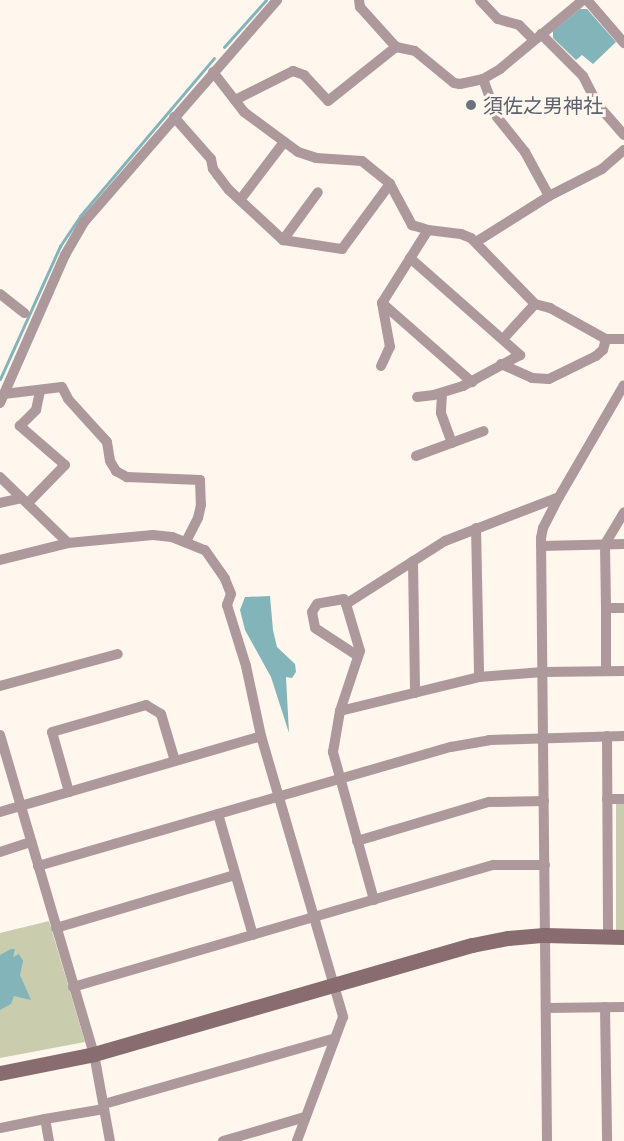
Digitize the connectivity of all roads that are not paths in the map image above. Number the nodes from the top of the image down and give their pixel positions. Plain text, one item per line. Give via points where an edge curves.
1 (277, 0) edge
2 (359, 0) edge
3 (480, 0) edge
4 (585, 0) edge
5 (537, 37) junction
6 (624, 43) edge
7 (396, 47) junction
8 (213, 72) junction
9 (483, 79) junction
10 (235, 100) junction
11 (174, 117) junction
12 (624, 135) edge
13 (284, 142) junction
14 (624, 150) edge
15 (390, 184) junction
16 (318, 192) dead end
17 (549, 196) junction
18 (240, 200) junction
19 (428, 230) junction
20 (283, 240) junction
21 (476, 242) junction
22 (410, 258) junction
23 (0, 294) edge
24 (382, 303) junction
25 (535, 304) junction
26 (24, 313) dead end
27 (503, 339) junction
28 (606, 339) junction
29 (624, 339) edge
30 (501, 364) junction
31 (381, 366) dead end
32 (472, 382) junction
33 (624, 385) edge
34 (40, 391) junction
35 (442, 393) junction
36 (417, 397) dead end
37 (2, 398) edge
38 (484, 431) dead end
39 (452, 443) junction
40 (416, 456) dead end
41 (0, 477) edge
42 (559, 497) junction
43 (25, 501) junction
44 (0, 503) edge
45 (624, 512) edge
46 (476, 528) junction
47 (186, 542) junction
48 (68, 543) junction
49 (605, 544) junction
50 (624, 544) edge
51 (541, 546) junction
52 (0, 560) edge
53 (413, 561) junction
54 (346, 604) junction
55 (606, 608) junction
56 (624, 608) edge
57 (118, 654) dead end
58 (358, 656) junction
59 (606, 671) junction
60 (624, 671) edge
61 (543, 672) junction
62 (479, 677) junction
63 (0, 686) edge
64 (415, 693) junction
65 (340, 711) junction
66 (0, 735) edge
67 (261, 736) junction
68 (543, 736) junction
69 (607, 736) junction
70 (624, 736) edge
71 (175, 761) junction
72 (340, 779) junction
73 (69, 792) junction
74 (279, 797) junction
75 (607, 799) junction
76 (624, 799) edge
77 (544, 801) junction
78 (20, 806) junction
79 (0, 812) edge
80 (218, 814) junction
81 (357, 841) junction
82 (31, 842) junction
83 (0, 852) edge
84 (545, 865) junction
85 (38, 866) junction
86 (235, 875) junction
87 (374, 900) junction
88 (314, 918) junction
89 (56, 928) junction
90 (253, 935) junction
91 (544, 935) junction
92 (608, 937) junction
93 (624, 937) edge
94 (333, 985) junction
95 (73, 987) junction
96 (605, 1007) junction
97 (624, 1007) edge
98 (546, 1008) junction
99 (335, 1038) junction
100 (94, 1054) junction
101 (0, 1072) edge
102 (104, 1106) junction
103 (305, 1118) junction
104 (45, 1119) junction
105 (0, 1128) edge
106 (49, 1141) edge
107 (110, 1141) edge
108 (223, 1141) edge
109 (297, 1141) edge
110 (547, 1141) edge
111 (607, 1141) edge

1 - 8 street
2 - 7 street
3 - 5 street via 498,19 519,25
4 - 5 street
4 - 6 street
5 - 9 street via 526,50
5 - 12 street via 584,76 597,104
7 - 9 street via 415,51 454,82
7 - 10 street via 328,101 304,75 294,71
8 - 10 street
8 - 11 street
9 - 17 street via 497,117 525,152
10 - 13 street via 244,112
11 - 18 street
11 - 37 street via 78,232
13 - 15 street via 316,158 362,161
13 - 18 street
14 - 17 street via 602,169
15 - 19 street via 412,225
15 - 20 street via 342,249
16 - 20 street
17 - 21 street
18 - 20 street
19 - 21 street via 460,234
19 - 22 street
21 - 25 street
22 - 24 street
22 - 27 street
23 - 26 street
24 - 31 street via 390,346
24 - 32 street
25 - 27 street
25 - 28 street via 550,308
27 - 30 street via 520,355
28 - 29 street
28 - 30 street via 596,356 549,379 532,378
30 - 32 street
32 - 35 street
33 - 42 street
34 - 37 street
34 - 43 street via 36,410 20,426 65,465
34 - 47 street via 62,387 107,442 112,467 122,475 200,480 200,512
35 - 36 street
35 - 39 street via 441,413
38 - 39 street
39 - 40 street
41 - 43 street
42 - 46 street
42 - 51 street via 543,528
43 - 44 street
43 - 48 street
45 - 49 street
46 - 53 street
46 - 62 street
47 - 48 street via 153,535
47 - 67 street via 205,550 231,594 227,605 246,666
48 - 52 street
49 - 50 street
49 - 51 street
49 - 55 street
51 - 61 street
53 - 54 street
53 - 64 street
54 - 58 street via 360,651
54 - 58 street via 344,599 317,604 312,612 315,628
55 - 56 street
55 - 59 street
57 - 63 street
58 - 65 street
59 - 60 street
59 - 61 street
61 - 62 street
61 - 68 street
62 - 64 street
64 - 65 street
65 - 72 street via 332,745
66 - 78 street
67 - 71 street
67 - 74 street
68 - 69 street
68 - 72 street via 478,741
68 - 77 street
69 - 70 street
69 - 75 street
71 - 73 street
71 - 73 street via 161,714 146,705 52,732
72 - 74 street
72 - 81 street
73 - 78 street
74 - 80 street
74 - 88 street
75 - 76 street
75 - 92 street
77 - 81 street via 489,802
77 - 84 street
78 - 79 street
78 - 82 street
80 - 85 street
80 - 86 street
81 - 87 street
82 - 83 street
82 - 85 street
84 - 87 street via 494,865
84 - 91 street
85 - 89 street
86 - 89 street
86 - 90 street
87 - 88 street
88 - 90 street
88 - 94 street
89 - 95 street
90 - 95 street
91 - 92 street
91 - 94 street via 472,945
91 - 98 street
92 - 93 street
94 - 99 street via 343,1017
94 - 100 street
95 - 100 street
96 - 97 street
96 - 98 street
96 - 111 street
98 - 110 street
99 - 102 street
99 - 103 street
100 - 101 street
100 - 102 street
102 - 104 street
102 - 107 street
103 - 108 street
103 - 109 street
104 - 105 street
104 - 106 street

